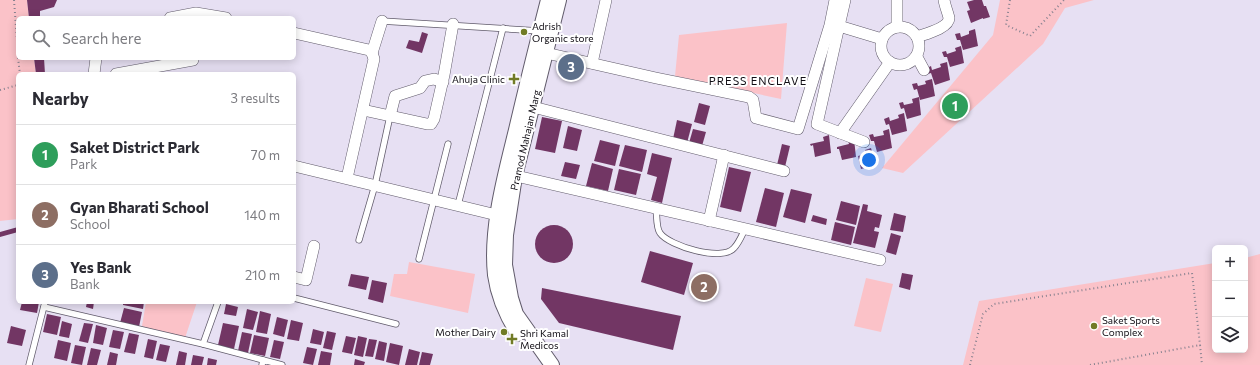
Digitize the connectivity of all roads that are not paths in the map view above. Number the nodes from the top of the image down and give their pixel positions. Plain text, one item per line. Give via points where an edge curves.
1 (548, 0) edge
2 (559, 0) edge
3 (606, 0) edge
4 (835, 0) edge
5 (845, 0) edge
6 (897, 0) edge
7 (944, 0) edge
8 (180, 16) edge
9 (214, 16) edge
10 (382, 21) joint
11 (453, 24) junction
12 (839, 26) junction
13 (897, 27) junction
14 (503, 28) junction
15 (540, 32) junction
16 (296, 33) edge
17 (917, 37) junction
18 (882, 38) junction
19 (372, 53) junction
20 (546, 53) junction
21 (917, 56) junction
22 (96, 60) edge
23 (193, 60) dead end
24 (890, 62) junction
25 (592, 63) junction
26 (924, 70) dead end
27 (94, 72) edge
28 (127, 72) edge
29 (443, 82) junction
30 (533, 107) junction
31 (363, 110) junction
32 (390, 116) junction
33 (840, 133) junction
34 (864, 142) dead end
35 (448, 144) dead end
36 (724, 155) junction
37 (296, 166) edge
38 (784, 171) dead end
39 (510, 175) junction
40 (347, 178) junction
41 (375, 185) junction
42 (434, 199) junction
43 (458, 205) junction
44 (656, 208) junction
45 (504, 216) junction
46 (709, 221) junction
47 (745, 229) junction
48 (501, 235) junction
49 (359, 240) dead end
50 (314, 246) dead end
51 (418, 259) dead end
52 (880, 260) dead end
53 (296, 278) edge
54 (296, 299) edge
55 (217, 304) edge
56 (45, 305) edge
57 (396, 324) dead end
58 (203, 344) junction
59 (262, 362) edge
60 (29, 365) edge
61 (282, 365) edge
62 (540, 365) edge
63 (552, 365) edge

1 - 15 street, Pramod Mahajan Marg
2 - 20 street, Pramod Mahajan Marg
3 - 25 street
4 - 25 street via 830,25 798,129 756,118 753,100 749,97
5 - 12 street
6 - 13 street
7 - 17 street via 949,19 947,23
8 - 9 street via 196,13
10 - 11 lane
10 - 19 street
11 - 14 lane
11 - 29 street
12 - 18 street
12 - 33 street via 817,124
13 - 17 street via 910,29
13 - 18 street
14 - 15 lane
14 - 43 lane
15 - 39 street, Pramod Mahajan Marg
16 - 19 street via 369,50
17 - 21 street via 920,44
18 - 24 street via 882,51
19 - 31 street via 374,59
20 - 25 street
20 - 30 street, Pramod Mahajan Marg
21 - 24 street via 901,66
21 - 26 street
22 - 27 street
23 - 28 street
24 - 33 street
29 - 32 street via 434,79 425,81 420,88 395,96
29 - 32 street via 431,124
30 - 36 street
30 - 39 street, Pramod Mahajan Marg
31 - 32 street
31 - 40 street
32 - 41 lane
33 - 34 street
35 - 42 lane
36 - 38 street
36 - 46 street
37 - 40 street
39 - 44 street
39 - 45 street, Pramod Mahajan Marg
40 - 41 street
41 - 42 street
41 - 49 lane
42 - 43 street
42 - 51 lane
43 - 45 street
44 - 46 street
44 - 47 lane via 658,232 667,241 705,253 722,255 734,249
45 - 48 street, Pramod Mahajan Marg
46 - 47 street
47 - 52 street
48 - 62 street, Pramod Mahajan Marg via 495,274 502,303 507,317
48 - 63 street, Pramod Mahajan Marg via 516,314
50 - 53 street via 306,280
54 - 57 lane
55 - 58 lane
56 - 58 lane
56 - 60 lane
58 - 59 lane
59 - 61 lane

